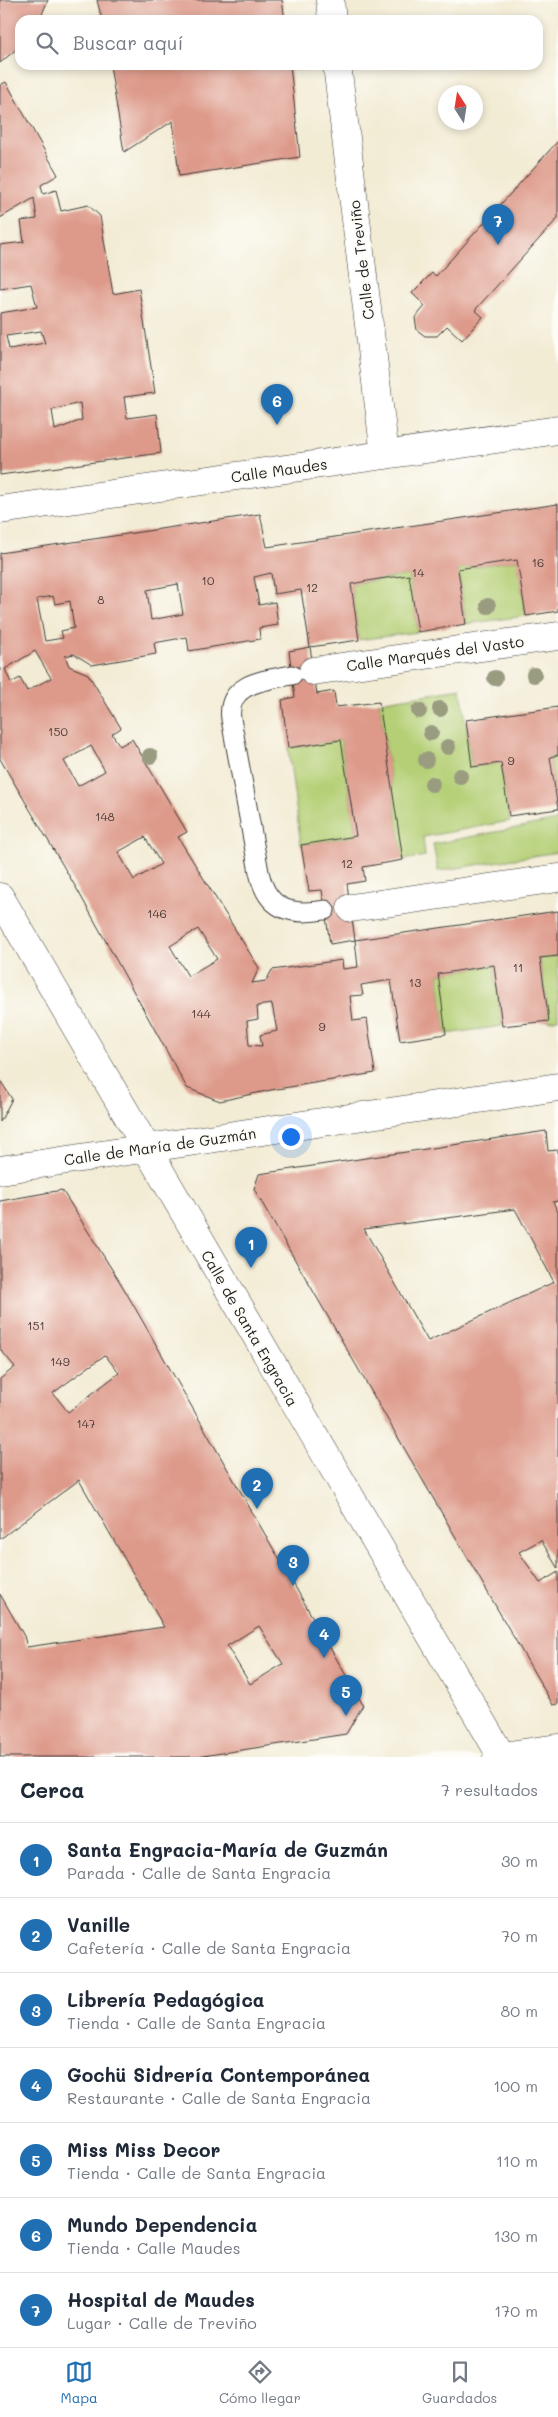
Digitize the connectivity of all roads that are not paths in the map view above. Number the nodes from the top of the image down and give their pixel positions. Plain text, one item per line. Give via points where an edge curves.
1 (330, 0) edge
2 (332, 15) edge
3 (339, 70) edge
4 (558, 430) edge
5 (384, 455) junction
6 (0, 510) edge
7 (558, 636) edge
8 (302, 673) joint
9 (558, 878) edge
10 (0, 897) edge
11 (338, 909) joint
12 (558, 1086) edge
13 (146, 1147) junction
14 (0, 1170) edge
15 (558, 1748) edge
16 (497, 1757) edge
17 (502, 1757) edge

1 - 2 street
3 - 5 street, Calle de Treviño
4 - 5 street, Calle Maudes
5 - 6 street, Calle Maudes
7 - 8 street, Calle Marqués del Vasto
8 - 11 lane via 258,682 238,692 231,701 231,719 265,892 275,904 289,911
9 - 11 street
10 - 13 street, Calle de Santa Engracia
12 - 13 street, Calle de María de Guzmán
13 - 14 street, Calle de María de Guzmán
13 - 17 street, Calle de Santa Engracia
15 - 17 street
16 - 17 street

